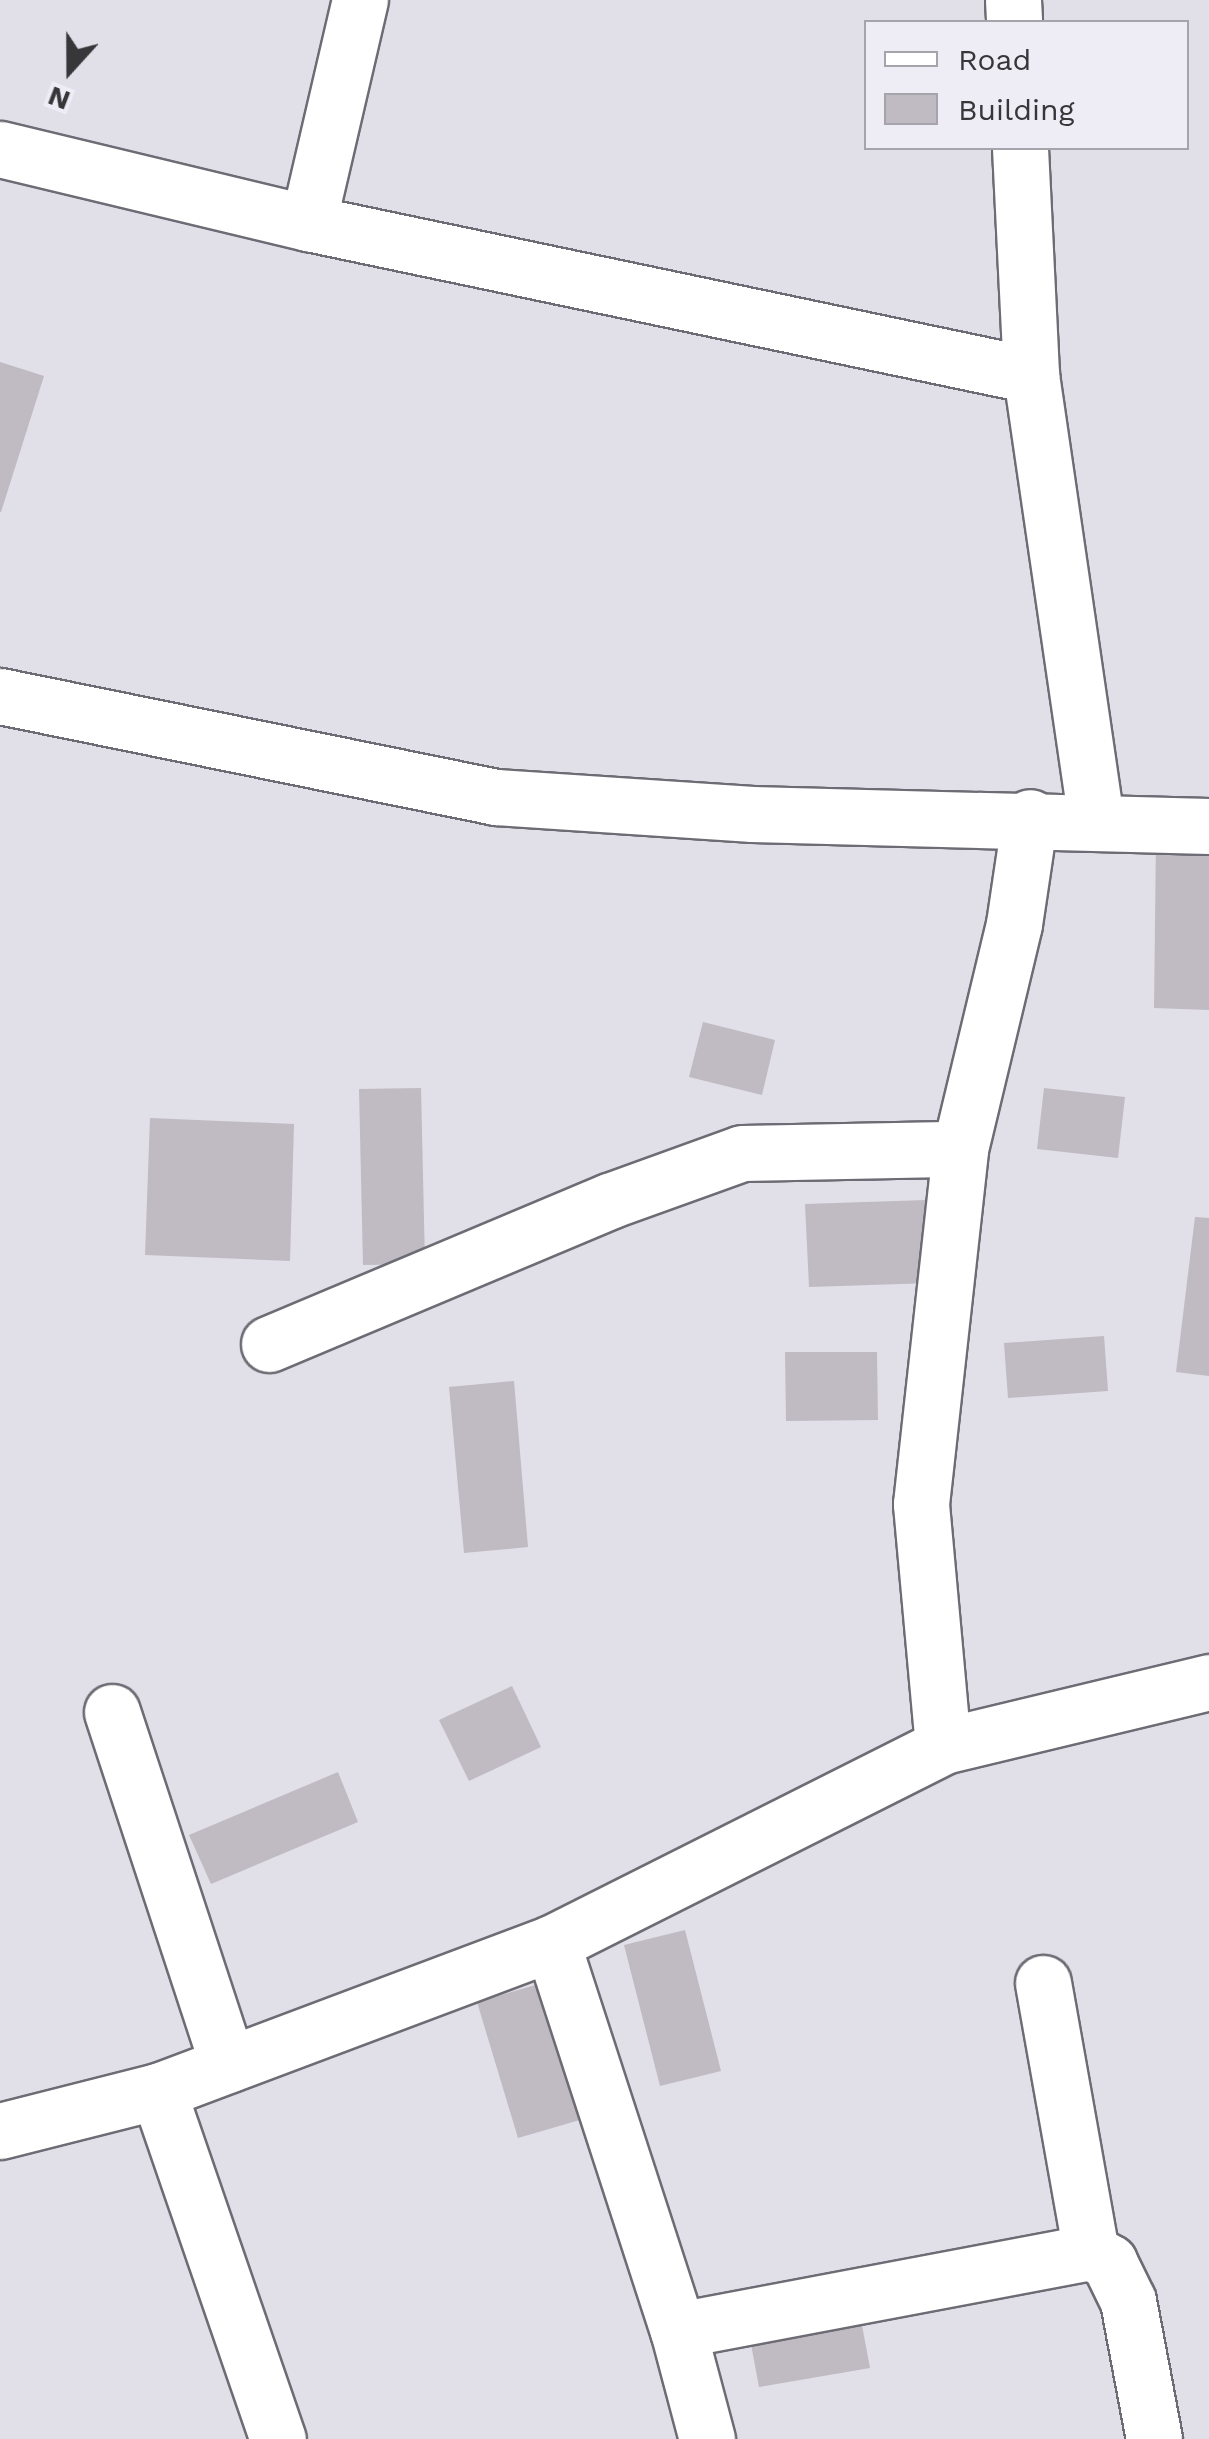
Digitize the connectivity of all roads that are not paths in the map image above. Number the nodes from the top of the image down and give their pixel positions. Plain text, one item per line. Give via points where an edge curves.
1 (360, 0) edge
2 (0, 150) edge
3 (1020, 150) edge
4 (308, 223) junction
5 (1032, 376) junction
6 (0, 696) edge
7 (1030, 816) junction
8 (1096, 822) junction
9 (1209, 826) edge
10 (960, 1149) junction
11 (269, 1344) dead end
12 (1209, 1682) edge
13 (112, 1712) dead end
14 (943, 1746) junction
15 (552, 1943) junction
16 (1043, 1984) dead end
17 (228, 2064) junction
18 (158, 2090) junction
19 (0, 2131) edge
20 (1091, 2252) junction
21 (678, 2330) junction
22 (278, 2439) edge
23 (708, 2439) edge
24 (1154, 2439) edge

1 - 4 street
2 - 4 street
3 - 5 street
4 - 5 street
5 - 8 street
6 - 7 street via 496,797 752,814
7 - 8 street
7 - 10 street via 1014,924
8 - 9 street
10 - 11 street via 742,1153 609,1201
10 - 14 street via 921,1504
12 - 14 street
13 - 17 street
14 - 15 street
15 - 17 street
15 - 21 street
16 - 20 street
17 - 18 street
18 - 19 street
18 - 22 street
20 - 21 street
20 - 24 street via 1108,2262 1128,2300
21 - 23 street

